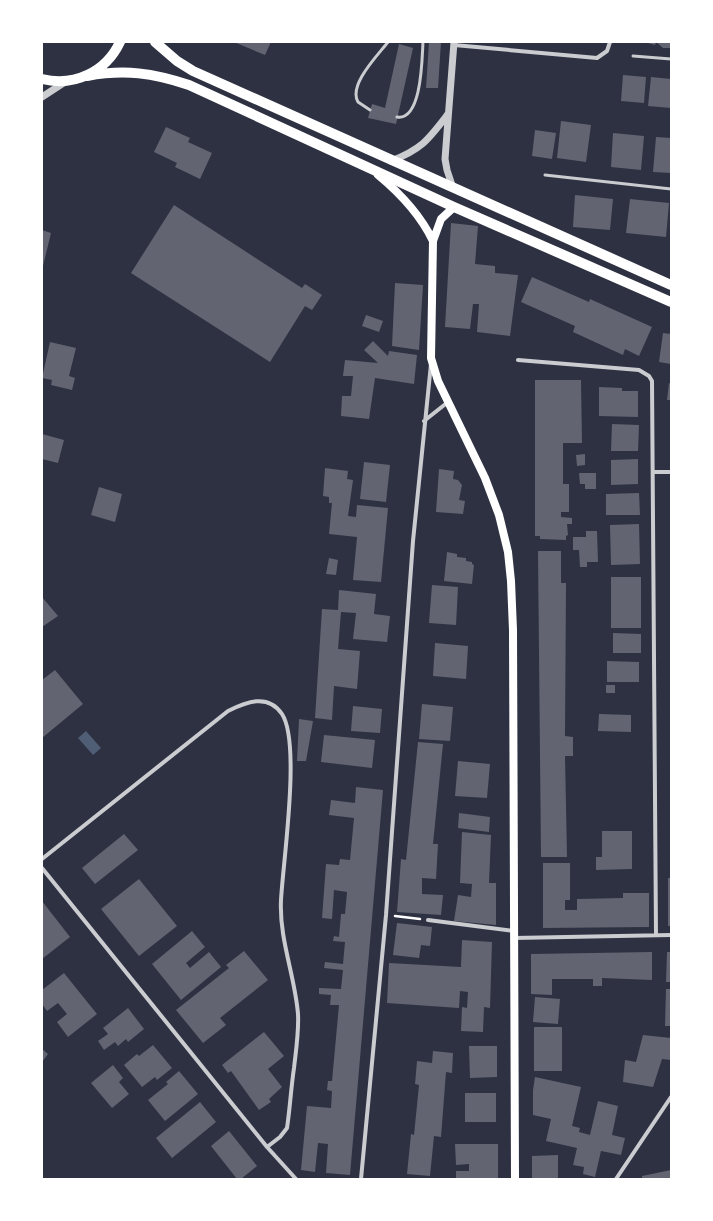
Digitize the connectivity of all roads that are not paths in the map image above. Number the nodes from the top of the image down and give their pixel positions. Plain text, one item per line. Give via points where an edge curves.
1 (120, 42) edge
2 (155, 42) edge
3 (388, 42) edge
4 (423, 42) edge
5 (610, 42) edge
6 (454, 44) edge
7 (633, 56) dead end
8 (671, 59) edge
9 (87, 76) junction
10 (42, 79) edge
11 (69, 81) junction
12 (42, 97) edge
13 (370, 110) dead end
14 (448, 114) junction
15 (397, 117) dead end
16 (391, 161) junction
17 (372, 170) junction
18 (545, 175) dead end
19 (453, 188) junction
20 (671, 189) edge
21 (454, 207) junction
22 (433, 241) junction
23 (671, 285) edge
24 (671, 302) edge
25 (432, 358) junction
26 (518, 360) dead end
27 (448, 402) junction
28 (424, 421) junction
29 (653, 472) junction
30 (671, 472) edge
31 (42, 859) edge
32 (42, 868) edge
33 (428, 920) road end
34 (514, 935) junction
35 (656, 935) junction
36 (671, 935) edge
37 (671, 1097) edge
38 (267, 1147) junction
39 (296, 1179) edge
40 (361, 1179) edge
41 (514, 1179) edge
42 (616, 1179) edge

1 - 9 main road via 108,61
2 - 16 main road via 193,72
3 - 13 lane via 364,73 356,94 358,102
4 - 15 lane via 416,100 408,114
5 - 6 street via 607,52 597,58
6 - 14 street
7 - 8 lane
9 - 11 main road
9 - 17 main road via 140,72 168,78
10 - 11 main road
11 - 12 street via 58,85
14 - 16 street via 425,143 411,153
14 - 19 street via 446,164
16 - 19 main road
17 - 21 main road
17 - 22 main road via 412,207
18 - 20 lane
19 - 23 main road
21 - 22 main road via 441,219
21 - 24 main road
22 - 25 main road
25 - 27 main road via 438,381
25 - 28 street
26 - 29 street via 639,370 649,376 653,394
27 - 28 street
27 - 34 main road via 494,498 508,552 513,630
28 - 40 street via 386,915
29 - 30 street
29 - 35 street
31 - 38 street via 228,711 255,701 263,701 276,707 286,726 289,753 288,828 281,902 283,932 296,997 298,1030 286,1128 280,1137
32 - 38 street
33 - 34 street
34 - 35 street
34 - 41 main road
35 - 36 street
37 - 42 street
38 - 39 street

